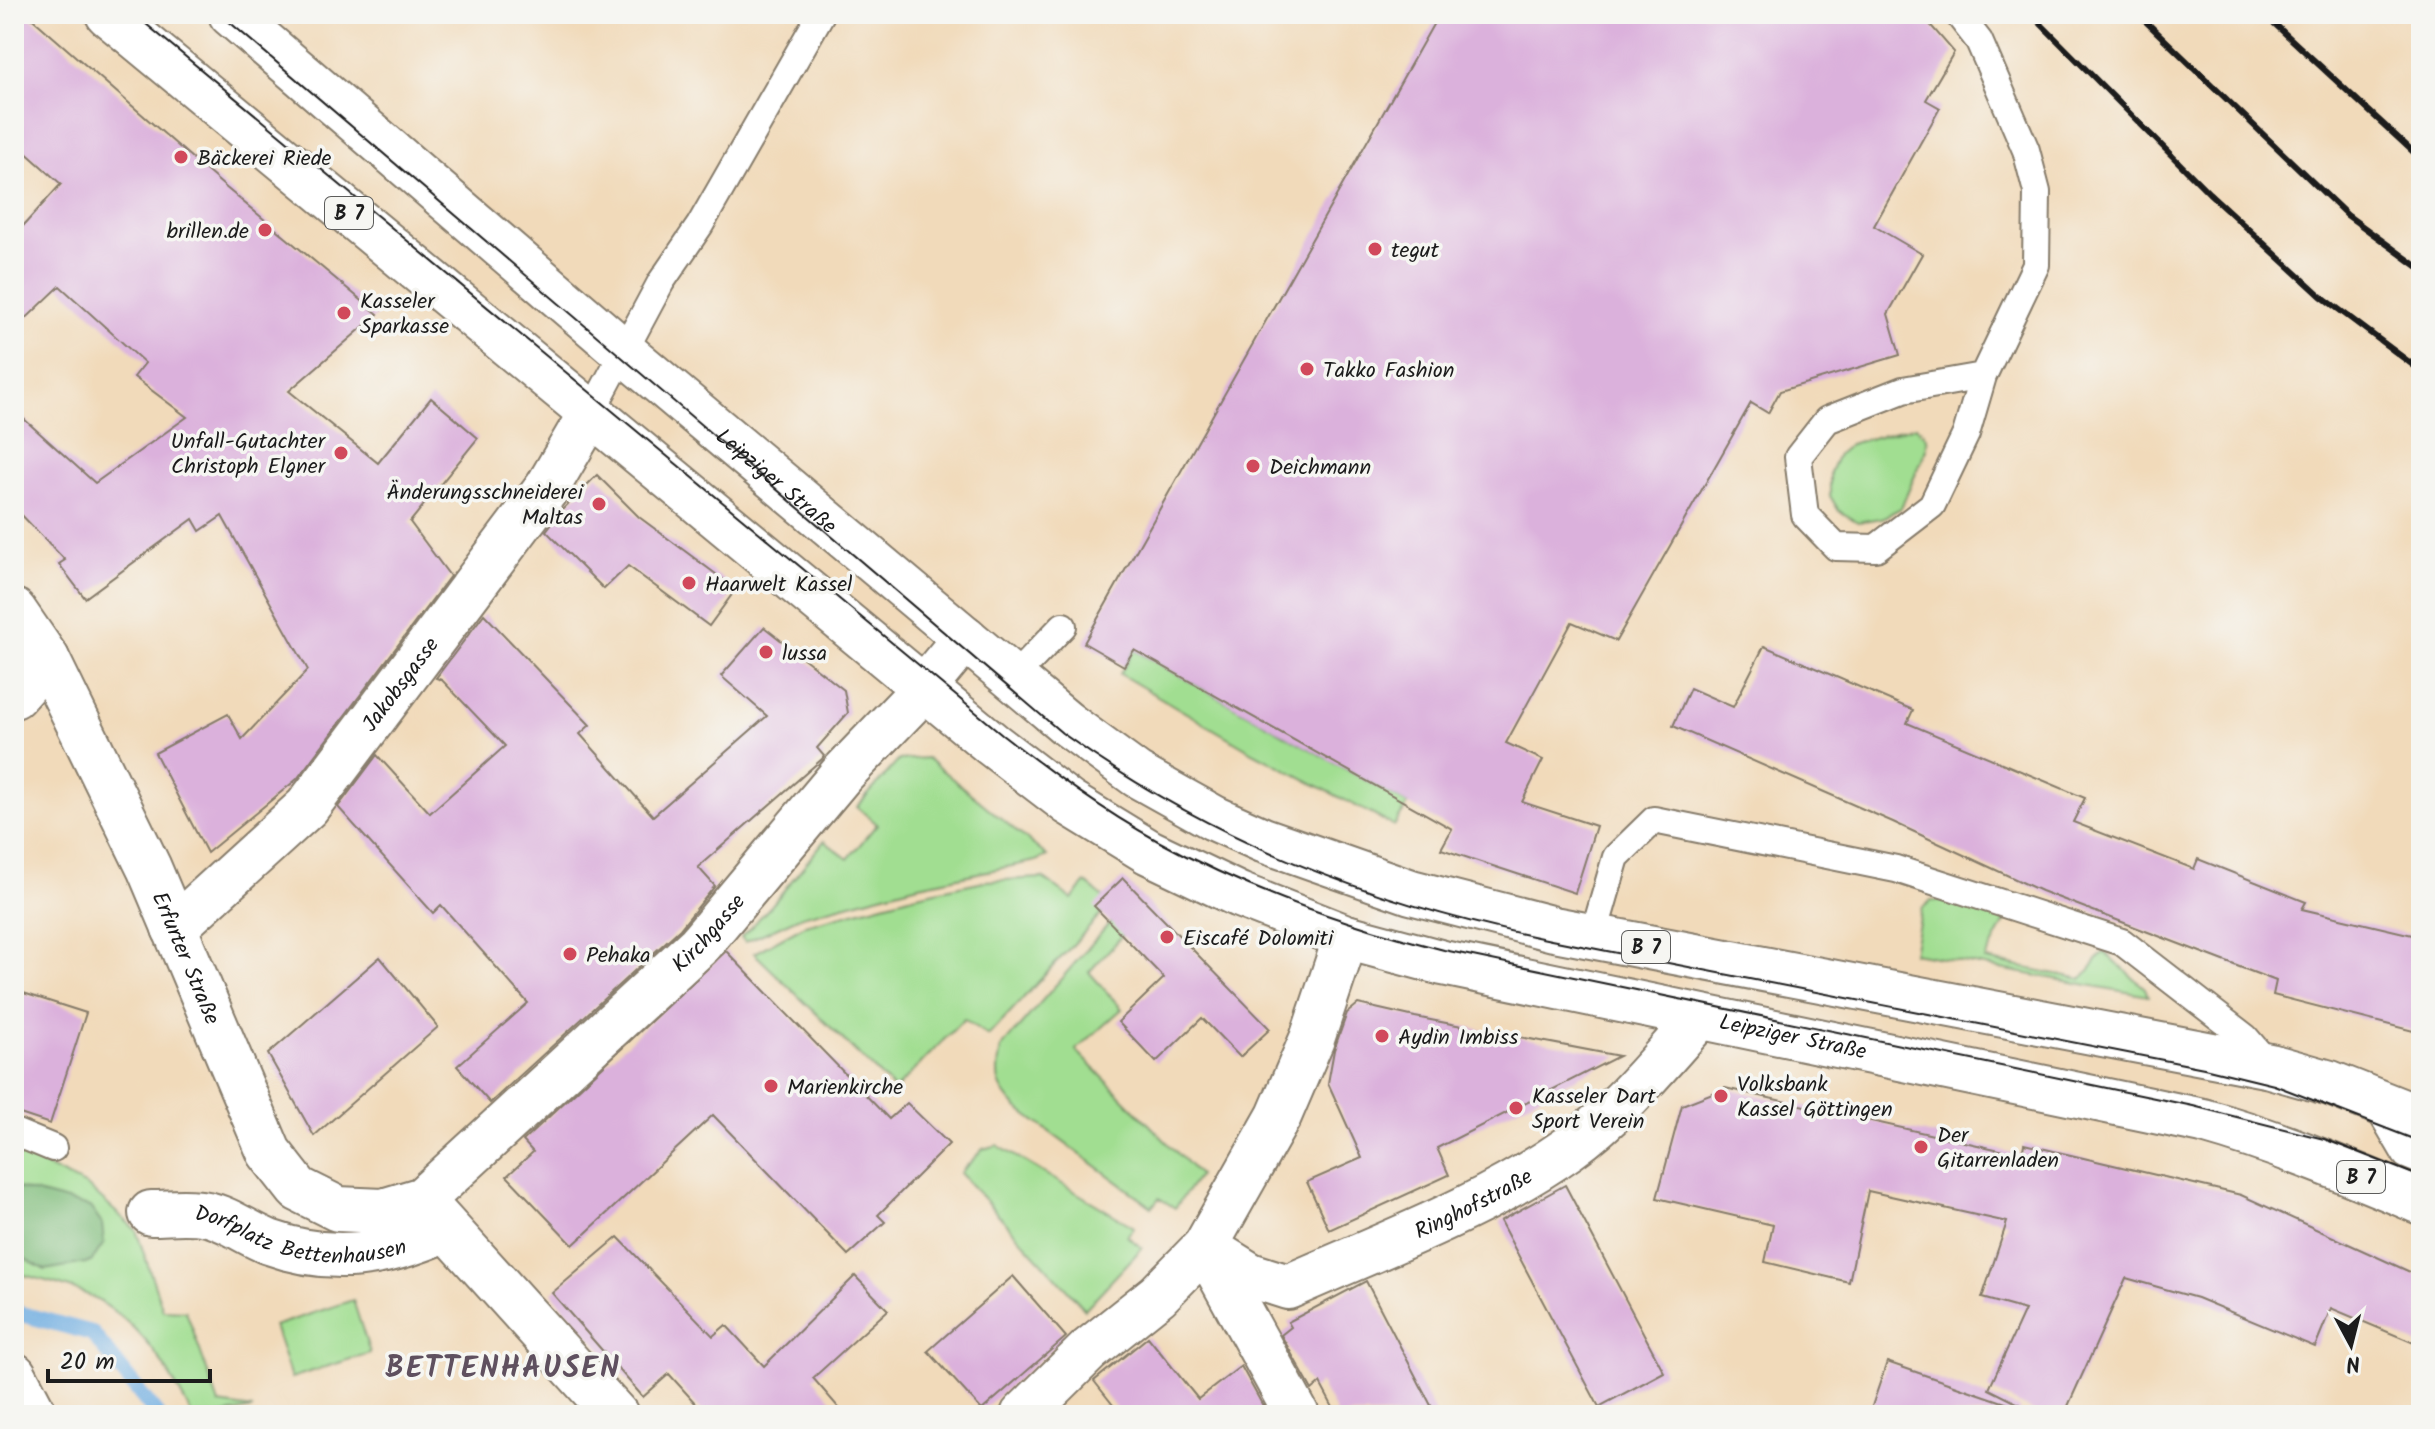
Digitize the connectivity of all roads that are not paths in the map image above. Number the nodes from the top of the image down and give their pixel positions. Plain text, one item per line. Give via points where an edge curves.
1 (108, 14) edge
2 (231, 14) edge
3 (821, 14) edge
4 (1958, 14) edge
5 (624, 352) junction
6 (1983, 376) junction
7 (592, 411) junction
8 (14, 611) edge
9 (1063, 626) dead end
10 (965, 638) junction
11 (47, 659) junction
12 (1014, 677) junction
13 (924, 686) junction
14 (14, 696) edge
15 (1368, 878) junction
16 (174, 928) junction
17 (1346, 937) junction
18 (1593, 937) junction
19 (1699, 1018) junction
20 (2270, 1066) junction
21 (14, 1132) edge
22 (2416, 1145) edge
23 (53, 1148) dead end
24 (2341, 1168) junction
25 (2421, 1202) edge
26 (151, 1213) dead end
27 (435, 1215) junction
28 (1205, 1247) junction
29 (14, 1375) edge
30 (35, 1415) edge
31 (616, 1415) edge
32 (1023, 1415) edge
33 (1297, 1415) edge

1 - 7 main road, B 7
2 - 5 main road, Leipziger Straße / B 7
3 - 5 lane
4 - 6 lane via 1979,41 2026,150 2037,192 2036,265
5 - 7 lane
5 - 10 main road, Leipziger Straße / B 7
6 - 6 lane via 1903,390 1827,420 1798,457 1805,515 1836,547 1876,548 1910,523 1932,505 1966,434
7 - 13 main road, B 7
7 - 16 main road, Jakobsgasse via 547,488 307,807
8 - 11 main road, Erfurter Straße
9 - 12 lane
10 - 12 main road, Leipziger Straße / B 7
10 - 13 main road, Kirchgasse
11 - 14 main road
11 - 16 main road, Erfurter Straße
12 - 15 main road, Leipziger Straße / B 7 via 1105,753 1177,799 1263,840
13 - 17 main road, Leipziger Straße / B 7 via 1033,776 1103,825 1188,872
13 - 27 main road, Kirchgasse via 842,774 698,946
15 - 17 main road
15 - 18 main road, Leipziger Straße / B 7
16 - 27 main road, Erfurter Straße via 269,1152 298,1189 338,1209
17 - 19 main road, Leipziger Straße / B 7
17 - 28 main road via 1279,1116
18 - 20 main road, Leipziger Straße / B 7
18 - 20 lane via 1616,857 1654,820 1896,869 2122,942 2245,1037
19 - 24 main road, Leipziger Straße / B 7 via 2203,1121
19 - 28 main road, Ringhofstraße via 1646,1081 1570,1147 1480,1200 1288,1287 1250,1275
20 - 22 main road, Leipziger Straße / B 7 via 2374,1101
21 - 23 lane
22 - 24 lane
24 - 25 main road, Leipziger Straße / B 7
26 - 27 main road, Dorfplatz Bettenhausen via 207,1214 269,1242 315,1254 367,1255 410,1245
27 - 31 main road
28 - 32 main road
28 - 33 main road
29 - 30 main road

